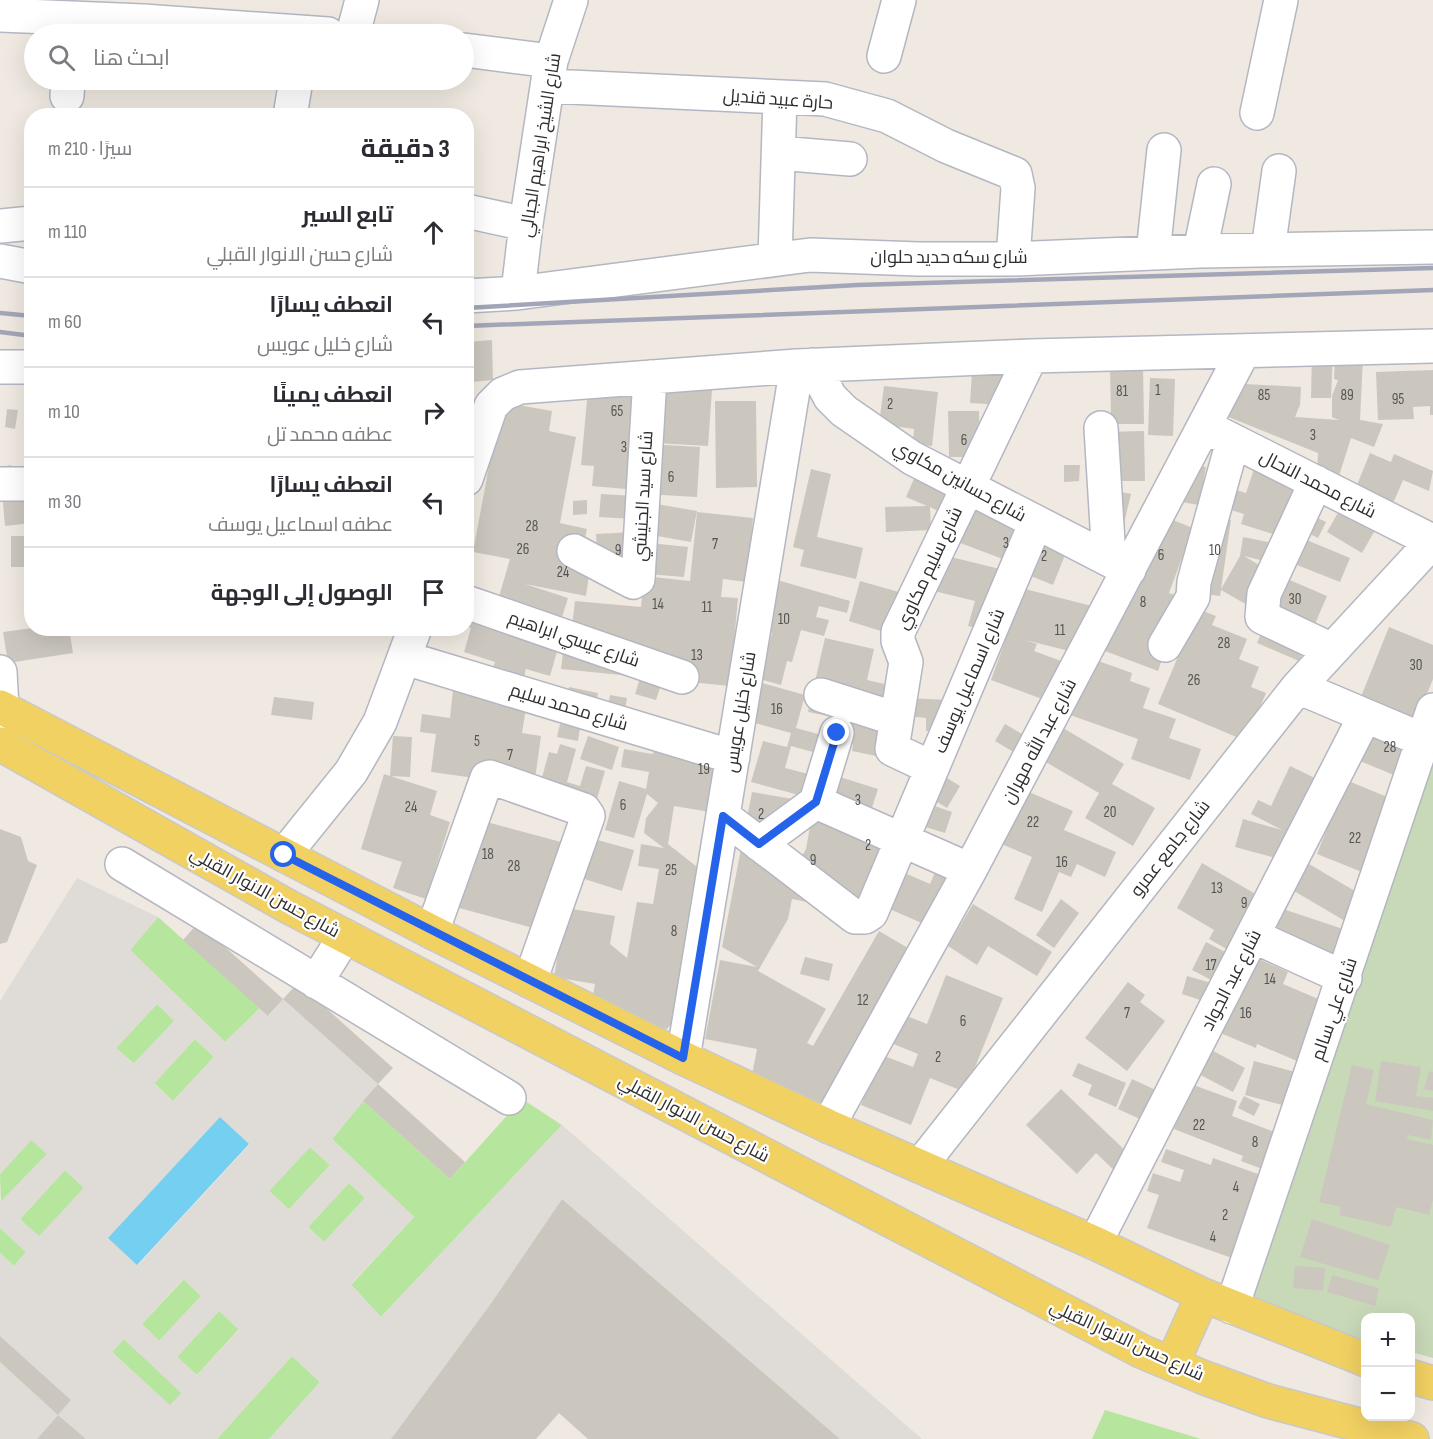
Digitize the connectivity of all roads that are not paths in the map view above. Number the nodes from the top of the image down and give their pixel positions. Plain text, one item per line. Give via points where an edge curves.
1 (362, 0) edge
2 (571, 0) edge
3 (899, 0) edge
4 (1281, 0) edge
5 (146, 11) edge
6 (0, 15) edge
7 (59, 24) edge
8 (82, 24) edge
9 (239, 24) edge
10 (356, 24) edge
11 (474, 53) edge
12 (884, 56) dead end
13 (550, 73) junction
14 (294, 90) edge
15 (780, 97) junction
16 (291, 108) edge
17 (1257, 113) dead end
18 (1164, 150) dead end
19 (779, 153) junction
20 (850, 159) dead end
21 (1279, 171) dead end
22 (1214, 184) dead end
23 (474, 213) edge
24 (24, 223) edge
25 (526, 224) junction
26 (0, 226) edge
27 (1433, 247) edge
28 (1268, 250) junction
29 (1200, 251) junction
30 (1153, 253) junction
31 (775, 259) junction
32 (1013, 259) junction
33 (0, 261) edge
34 (24, 266) edge
35 (518, 292) junction
36 (474, 295) edge
37 (1433, 346) edge
38 (1243, 352) junction
39 (1031, 356) junction
40 (805, 365) junction
41 (0, 367) edge
42 (24, 367) edge
43 (650, 377) junction
44 (1204, 426) junction
45 (1101, 428) dead end
46 (1233, 441) junction
47 (474, 456) edge
48 (1316, 482) junction
49 (0, 484) edge
50 (24, 484) edge
51 (967, 486) junction
52 (1036, 522) junction
53 (1433, 541) edge
54 (574, 551) dead end
55 (1119, 565) junction
56 (474, 605) edge
57 (410, 643) edge
58 (1166, 645) dead end
59 (1332, 650) junction
60 (0, 674) edge
61 (682, 677) dead end
62 (1298, 687) junction
63 (820, 695) dead end
64 (1, 709) edge
65 (1365, 716) junction
66 (896, 719) junction
67 (1428, 725) edge
68 (837, 733) dead end
69 (0, 744) edge
70 (733, 757) junction
71 (932, 768) junction
72 (816, 802) junction
73 (723, 816) junction
74 (902, 840) junction
75 (759, 844) junction
76 (284, 855) junction
77 (122, 864) dead end
78 (970, 870) junction
79 (432, 932) junction
80 (345, 936) junction
81 (1253, 936) junction
82 (1345, 978) junction
83 (530, 981) junction
84 (316, 982) junction
85 (595, 1014) junction
86 (575, 1056) junction
87 (683, 1058) junction
88 (509, 1098) dead end
89 (828, 1126) junction
90 (920, 1166) junction
91 (1095, 1243) junction
92 (1217, 1301) junction
93 (1361, 1358) edge
94 (1172, 1364) junction
95 (1415, 1378) edge
96 (1433, 1383) edge
97 (1392, 1436) edge

1 - 10 street
2 - 13 street, شارع الشيخ ابراهيم الجبالي
3 - 12 street
4 - 17 street
5 - 8 street
5 - 9 street
6 - 7 street
11 - 13 street, حارة عبيد قنديل
13 - 15 street, حارة عبيد قنديل
13 - 25 street, شارع الشيخ ابراهيم الجبالي
14 - 16 street
15 - 19 street
15 - 32 street, حارة عبيد قنديل via 825,99 887,116 1015,174 1018,188
18 - 30 street
19 - 20 street
19 - 31 street
21 - 28 street
22 - 29 street
23 - 25 street
24 - 26 street
25 - 35 street, شارع الشيخ ابراهيم الجبالي
27 - 28 street, شارع سكه حديد حلوان
28 - 29 street, شارع سكه حديد حلوان
29 - 30 street, شارع سكه حديد حلوان
30 - 32 street, شارع سكه حديد حلوان
31 - 32 street, شارع سكه حديد حلوان via 810,255
31 - 35 street, شارع سكه حديد حلوان
33 - 34 street
35 - 36 street, شارع سكه حديد حلوان
37 - 38 street
38 - 39 street
38 - 44 street, شارع عبد الله مهران
39 - 40 street
39 - 51 street, شارع سليم مكاوي
40 - 43 street
40 - 51 street, شارع حسانين مكاوي via 844,411 912,458
40 - 70 street, شارع خليل عويس
41 - 42 street
43 - 47 street via 520,387 503,394 491,406
43 - 54 street, شارع سيد الجنيشي via 638,579 633,582
44 - 46 street, شارع محمد النحال
44 - 55 street, شارع عبد الله مهران
45 - 55 street
46 - 48 street, شارع محمد النحال
46 - 58 street via 1193,597
48 - 53 street, شارع محمد النحال
48 - 59 street via 1264,594 1262,617
49 - 50 street
51 - 52 street, شارع حسانين مكاوي
51 - 66 street, شارع سليم مكاوي via 898,632 906,662
52 - 55 street, شارع حسانين مكاوي
52 - 71 street, شارع اسماعيل يوسف
53 - 59 street, شارع جامع عمرو
55 - 78 street, شارع عبد الله مهران
56 - 61 street, شارع عيسي ابراهيم
57 - 70 street, شارع محمد سليم
57 - 76 street via 380,722 351,772
59 - 62 street, شارع جامع عمرو
60 - 64 street
62 - 65 street
62 - 90 street, شارع جامع عمرو
63 - 66 street
64 - 76 main road
65 - 67 street
65 - 81 street, شارع عبد الجواد
66 - 71 street, شارع سليم مكاوي via 892,749
67 - 82 street, شارع علي سالم
68 - 72 street
69 - 80 main road, شارع حسن الانوار القبلي
70 - 73 street, شارع خليل عويس
71 - 74 street, شارع اسماعيل يوسف
72 - 74 street
72 - 75 street
73 - 75 street, شارع اسماعيل يوسف
73 - 87 street, شارع خليل عويس
74 - 75 street, شارع اسماعيل يوسف via 872,913 865,917 855,917
74 - 78 street
76 - 79 main road
77 - 84 street
78 - 89 street, شارع عبد الله مهران
79 - 83 main road
79 - 83 street via 484,781 490,777 584,810 588,816
80 - 84 street
80 - 86 main road, شارع حسن الانوار القبلي
81 - 82 street
81 - 91 street, شارع عبد الجواد
82 - 92 street, شارع علي سالم
83 - 85 main road
84 - 88 street
85 - 86 main road
85 - 87 main road
86 - 94 main road, شارع حسن الانوار القبلي via 1091,1326
87 - 89 main road
89 - 90 main road
90 - 91 main road
91 - 92 main road
92 - 93 main road
92 - 94 main road
94 - 97 main road, شارع حسن الانوار القبلي via 1268,1401
95 - 96 main road

